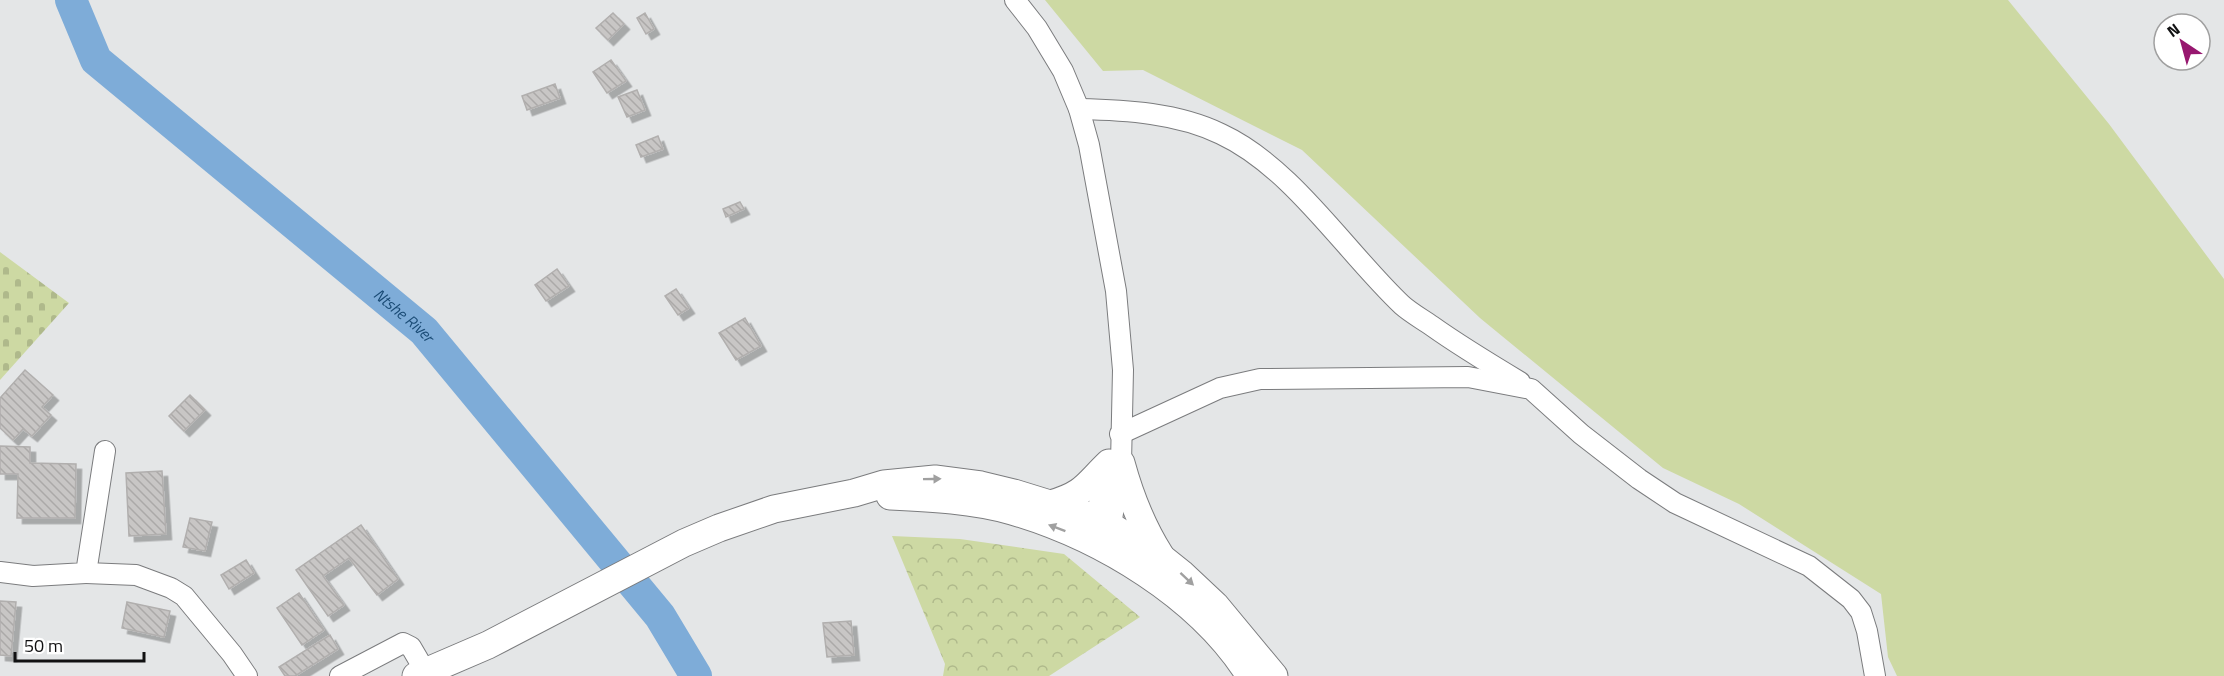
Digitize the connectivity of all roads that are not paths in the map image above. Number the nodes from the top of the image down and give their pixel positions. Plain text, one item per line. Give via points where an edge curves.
1 (1015, 0) edge
2 (1079, 109) junction
3 (1531, 389) junction
4 (1118, 450) junction
5 (105, 451) dead end
6 (854, 493) junction
7 (1051, 504) junction
8 (1100, 534) junction
9 (1162, 558) junction
10 (0, 572) edge
11 (86, 573) junction
12 (421, 674) edge
13 (247, 676) edge
14 (340, 676) edge
15 (1250, 676) edge
16 (1274, 676) edge
17 (1875, 676) edge

1 - 2 street via 1058,62
2 - 3 street via 1119,110 1182,120 1221,133 1254,153 1291,185 1405,307
2 - 4 street via 1116,291 1123,370
3 - 4 street via 1468,377 1260,380 1220,388 1164,412
3 - 17 street via 1581,434 1666,497 1809,566 1851,599 1864,621
4 - 7 street via 1088,487 1071,499
4 - 8 street
4 - 9 street via 1137,514
5 - 11 street
6 -> 7 street via 909,480 949,479
8 -> 6 street via 975,503
6 - 12 street via 774,509 719,528 488,645
7 - 8 street
8 - 9 street
8 - 15 street via 1190,607 1228,646
9 -> 16 street via 1215,605
10 - 11 street via 33,576
11 - 13 street via 136,575 184,596
12 - 14 street via 411,647 403,643

